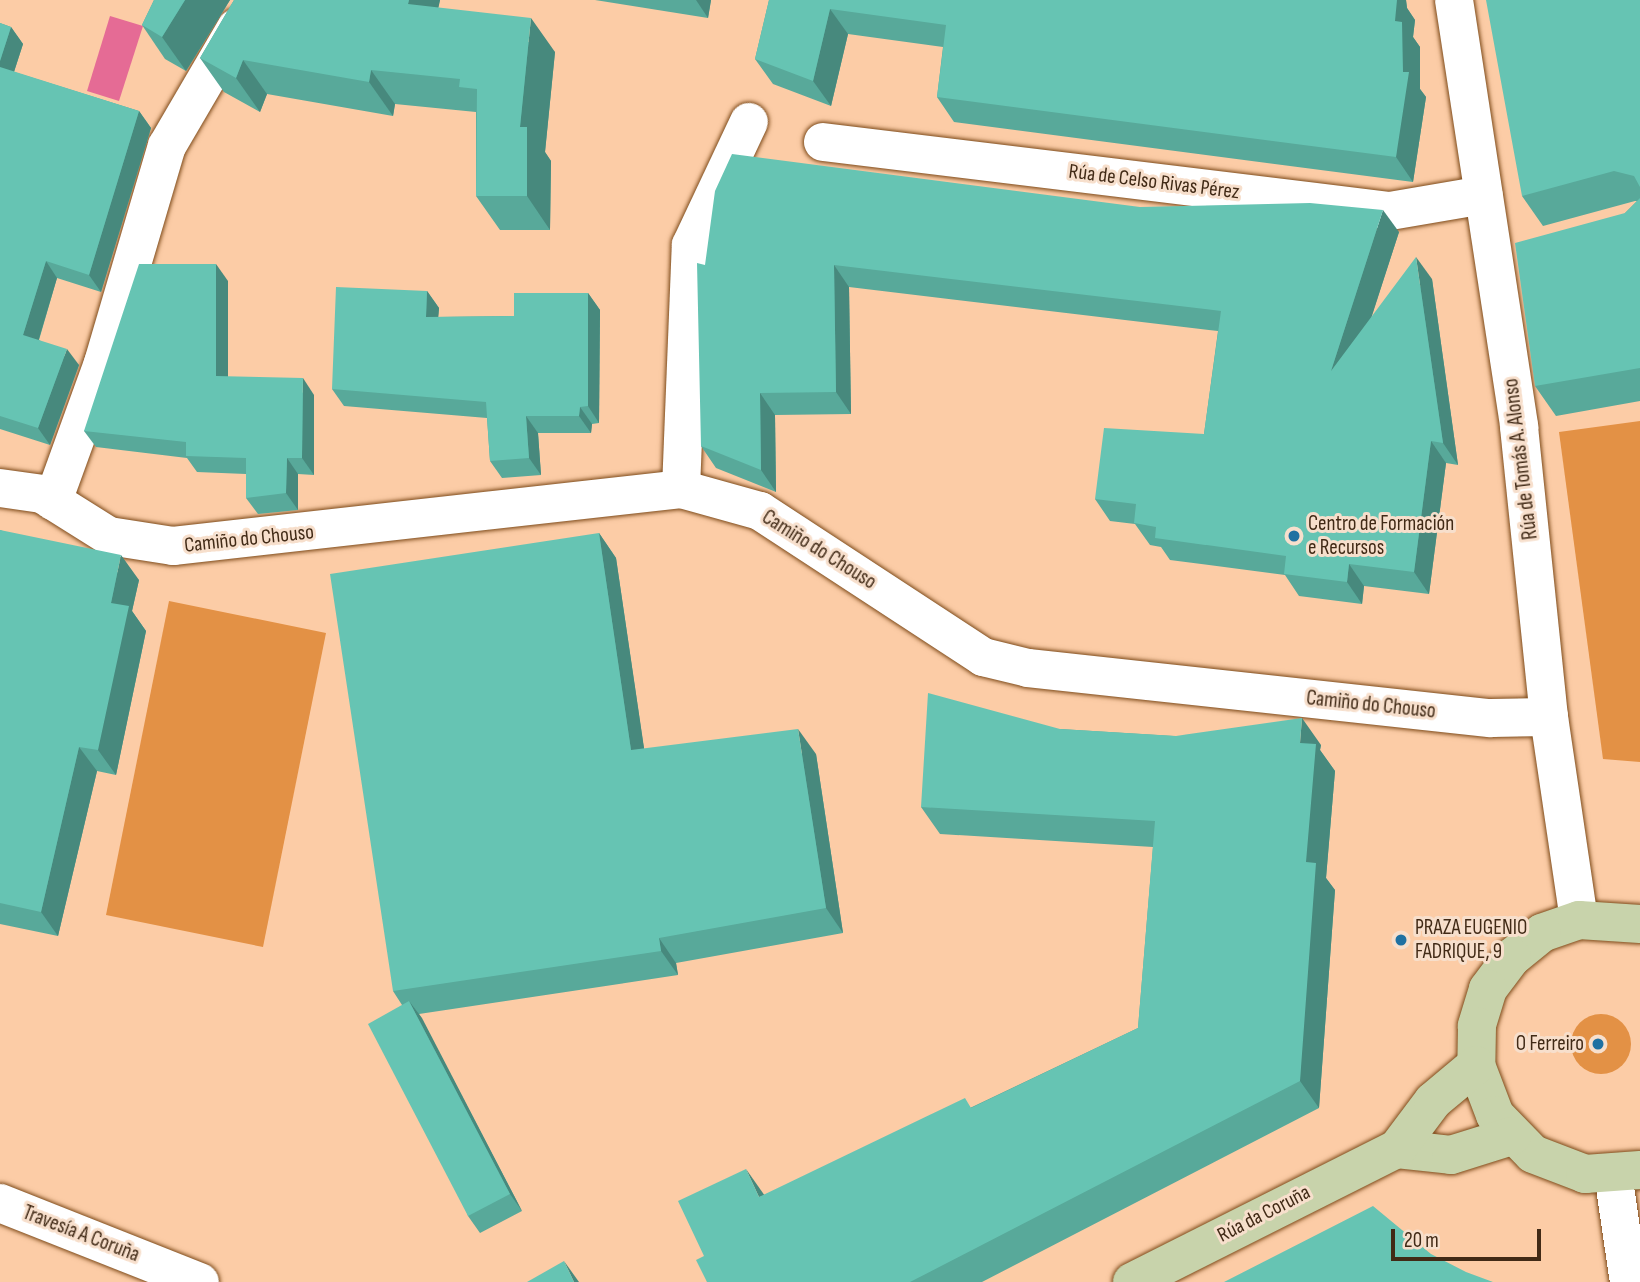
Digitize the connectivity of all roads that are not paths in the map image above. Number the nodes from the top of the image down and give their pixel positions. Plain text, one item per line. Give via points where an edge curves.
1 (1454, 0) edge
2 (246, 11) edge
3 (748, 122) dead end
4 (823, 142) dead end
5 (1484, 195) junction
6 (0, 488) edge
7 (681, 489) junction
8 (53, 501) junction
9 (1549, 717) junction
10 (1579, 920) junction
11 (1640, 925) edge
12 (1476, 1065) junction
13 (1511, 1136) junction
14 (1397, 1149) junction
15 (1627, 1172) edge
16 (0, 1203) edge
17 (200, 1282) edge
18 (1132, 1282) edge
19 (1629, 1282) edge

1 - 5 street, Rúa de Tomás A. Alonso
2 - 8 street via 167,146 103,363
3 - 7 street via 691,245
4 - 5 street, Rúa de Celso Rivas Pérez via 1390,211
5 - 9 street, Rúa de Tomás A. Alonso via 1509,259 1519,427
6 - 8 street, Camiño do Chouso
7 - 8 street, Camiño do Chouso via 173,547 109,536
7 - 9 street, Camiño do Chouso via 760,511 983,657 1028,668 1464,715
9 - 10 street, Rúa de Tomás A. Alonso
10 - 11 main road
10 - 12 main road via 1542,933 1511,957 1488,989 1477,1026
12 - 13 main road via 1495,1115
12 - 14 main road, Rúa da Coruña via 1433,1101
13 - 14 main road via 1451,1155
13 - 15 main road via 1558,1167
14 - 18 main road, Rúa da Coruña
15 - 19 street
16 - 17 street, Travesía A Coruña

